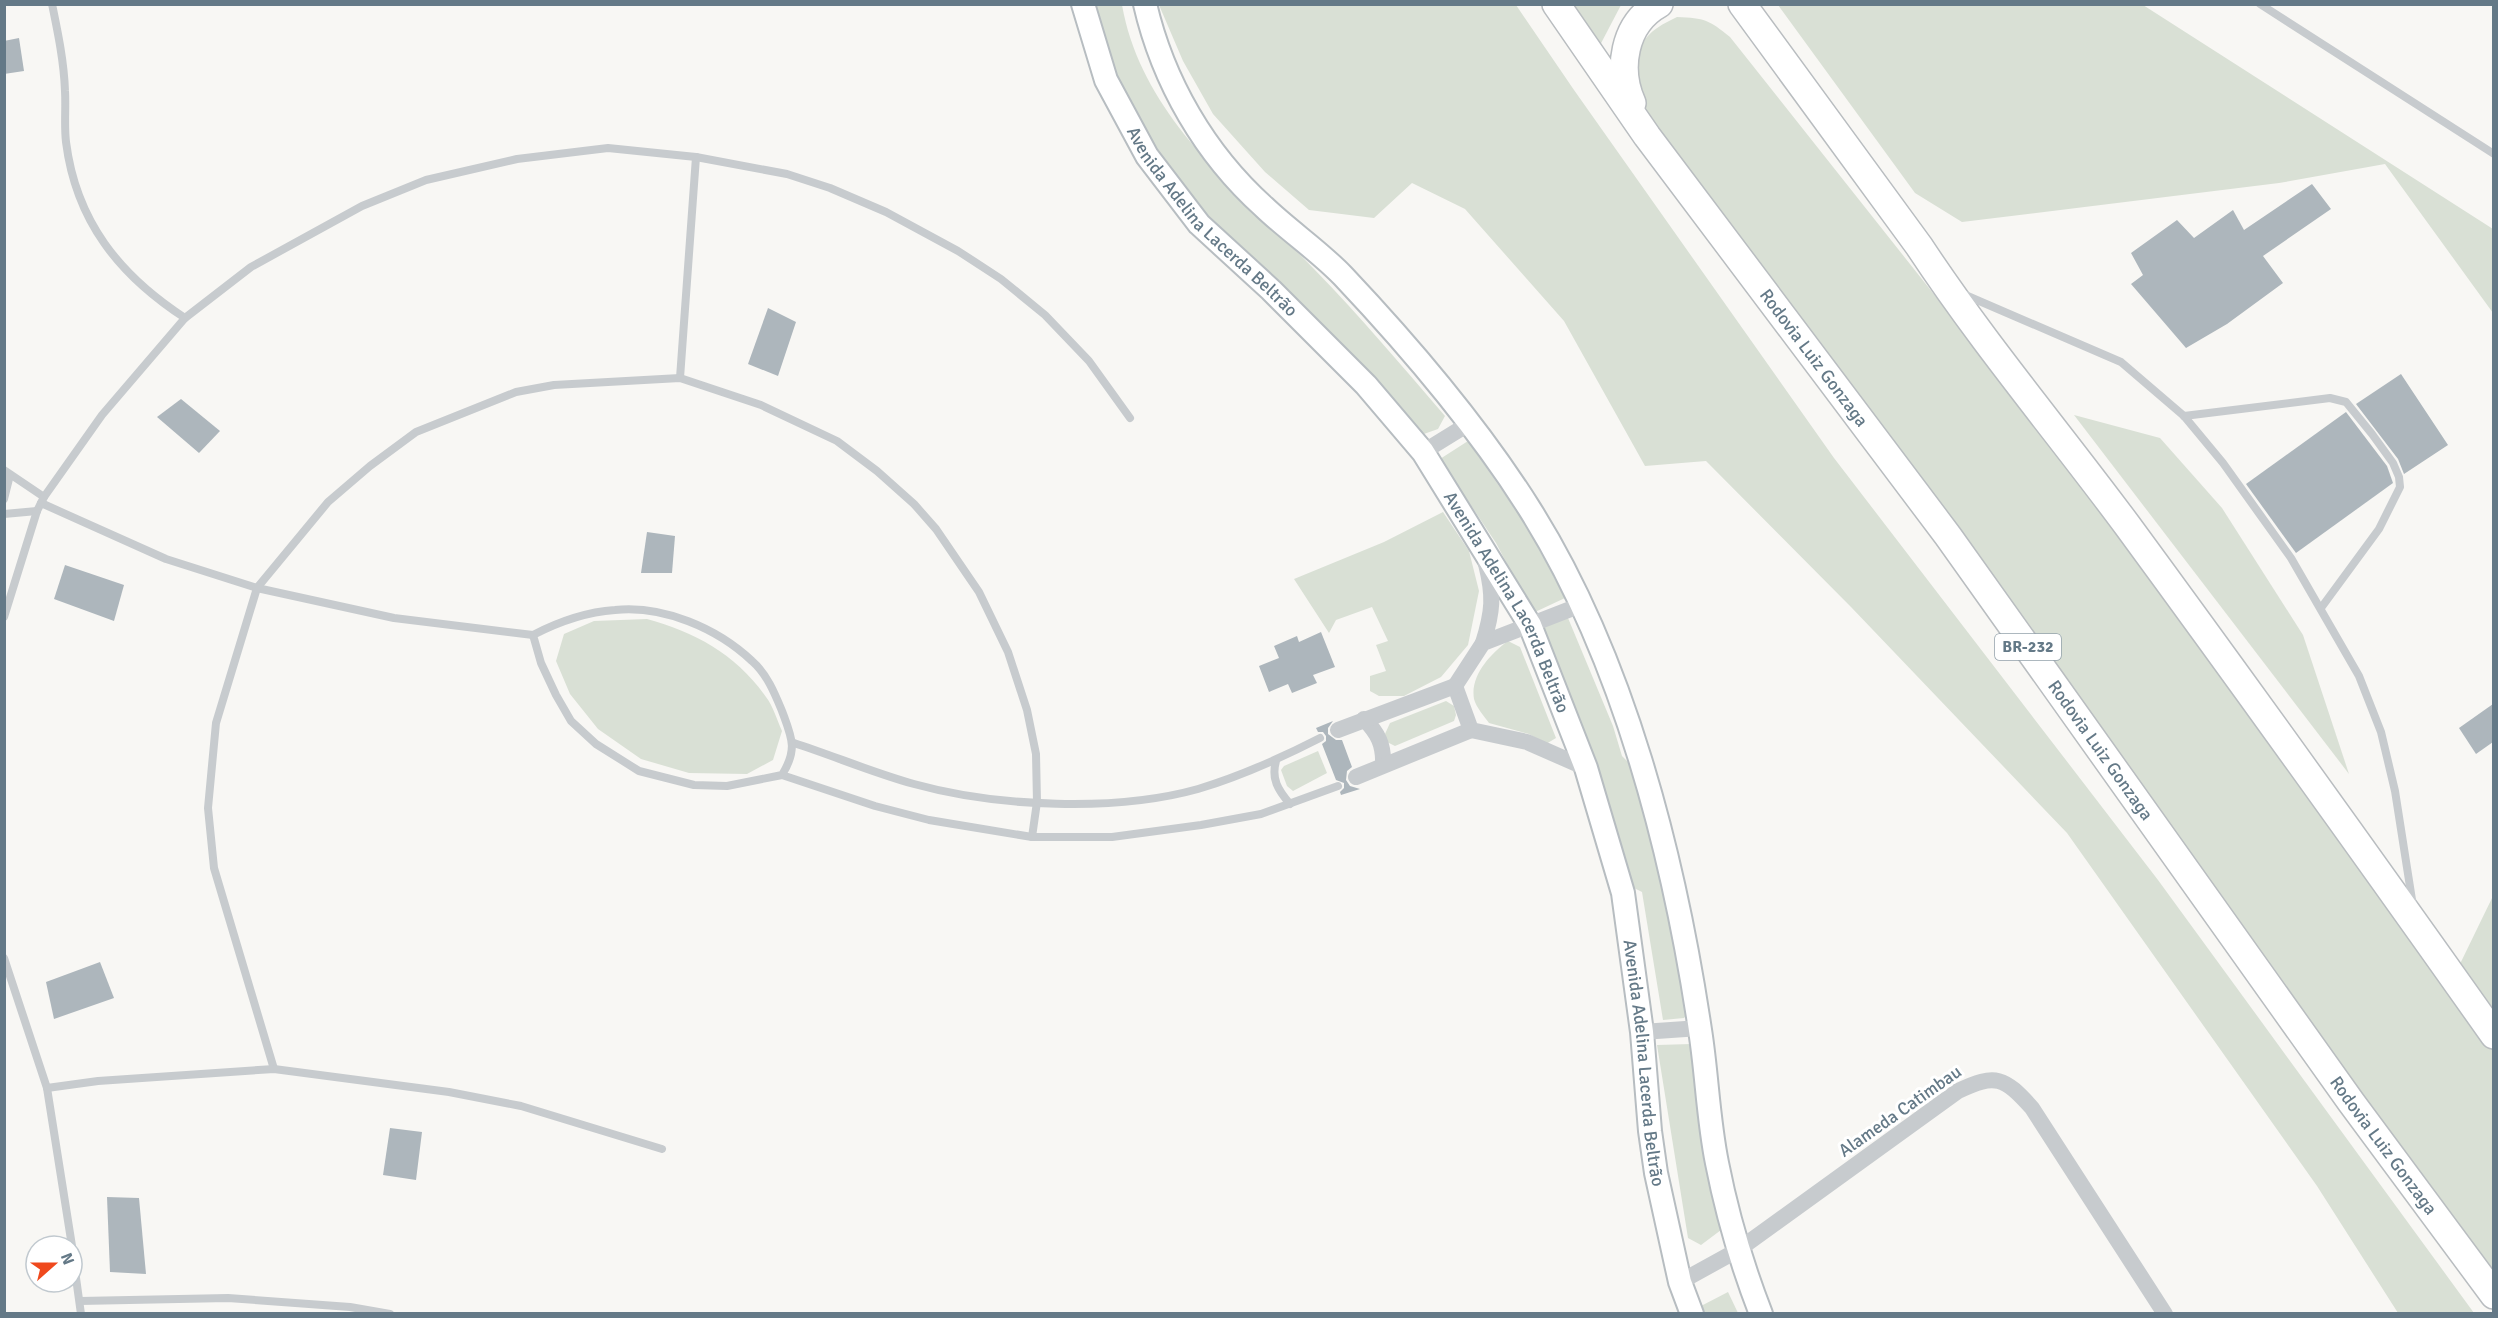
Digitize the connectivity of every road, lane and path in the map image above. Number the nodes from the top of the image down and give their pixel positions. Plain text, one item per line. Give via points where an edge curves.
1 (52, 4) edge
2 (1083, 4) edge
3 (1145, 4) edge
4 (1556, 4) edge
5 (1659, 4) edge
6 (1734, 4) edge
7 (1742, 4) edge
8 (2260, 4) edge
9 (1775, 49) junction
10 (1647, 136) junction
11 (2493, 154) edge
12 (696, 157) junction
13 (1946, 287) junction
14 (185, 318) junction
15 (680, 378) junction
16 (2184, 416) junction
17 (1130, 418) dead end
18 (1470, 423) junction
19 (1423, 452) junction
20 (7, 473) edge
21 (4, 499) edge
22 (41, 504) junction
23 (4, 513) edge
24 (1480, 542) junction
25 (257, 588) junction
26 (1581, 605) junction
27 (2321, 608) junction
28 (4, 617) edge
29 (1530, 625) junction
30 (532, 635) junction
31 (1483, 643) junction
32 (1455, 686) junction
33 (1364, 719) junction
34 (1338, 730) dead end
35 (1471, 730) junction
36 (1320, 738) dead end
37 (794, 743) junction
38 (1276, 761) junction
39 (1383, 765) junction
40 (1586, 768) junction
41 (782, 775) junction
42 (1356, 777) dead end
43 (1338, 786) dead end
44 (1037, 802) junction
45 (1290, 804) junction
46 (1032, 837) junction
47 (2416, 924) junction
48 (4, 958) edge
49 (1700, 1028) junction
50 (1642, 1032) junction
51 (2493, 1035) edge
52 (274, 1069) junction
53 (47, 1088) junction
54 (662, 1149) dead end
55 (70, 1234) edge
56 (1738, 1250) junction
57 (1680, 1282) junction
58 (79, 1294) edge
59 (2493, 1295) edge
60 (80, 1301) junction
61 (81, 1314) edge
62 (390, 1314) edge
63 (1692, 1314) edge
64 (1761, 1314) edge
65 (2165, 1314) edge

1 - 14 lane via 62,57 66,141 76,193 97,233 125,271 155,299
2 - 19 main road, Avenida Adelina Lacerda Beltrão via 1106,80 1147,156 1199,224 1366,385
3 - 18 main road via 1169,80 1203,138 1261,205 1339,272 1428,369
4 - 10 highway, Rodovia Luiz Gonzaga / BR-232
5 - 10 highway via 1636,25 1626,46 1623,70 1628,93
6 - 9 highway
7 - 9 highway
8 - 11 lane
9 - 13 highway
10 - 59 highway, Rodovia Luiz Gonzaga / BR-232 via 1948,536
12 - 14 lane via 608,148 517,159 426,180 307,234 251,267
12 - 15 lane
12 - 17 lane via 787,174 830,188 886,212 958,251 1045,315 1089,362
13 - 16 lane via 2121,362
13 - 47 highway via 2244,683
14 - 22 lane via 102,415
15 - 25 lane via 554,385 516,392 416,432 327,502
15 - 44 lane via 761,405 837,441 877,471 936,529 979,592 1008,652 1036,754
16 - 27 lane via 2230,472
16 - 27 lane via 2330,398 2346,402 2372,434 2392,463 2400,486 2379,529
18 - 19 street
18 - 26 main road via 1530,510
19 - 24 main road, Avenida Adelina Lacerda Beltrão
20 - 21 lane
20 - 22 lane
22 - 23 lane
22 - 25 lane via 166,559
22 - 28 lane
24 - 29 main road, Avenida Adelina Lacerda Beltrão
24 - 31 street via 1493,595
25 - 30 lane via 394,618
25 - 52 lane via 216,723 208,808 214,868
26 - 29 street
26 - 49 main road via 1641,763 1673,881
27 - 47 lane via 2359,676 2381,732 2396,791
29 - 31 street
29 - 40 main road, Avenida Adelina Lacerda Beltrão
30 - 37 lane via 559,622 615,609 650,611 686,620 753,661 773,689
30 - 41 lane via 541,663 571,721 596,744 639,771 694,785 716,786
31 - 32 street
32 - 33 street
32 - 35 street
33 - 34 street
33 - 39 street via 1380,740
35 - 39 street
35 - 40 street via 1527,742
36 - 38 lane
37 - 41 lane
37 - 44 lane via 914,784 976,797
38 - 44 lane via 1197,789 1140,800 1089,804
38 - 45 lane via 1276,786
39 - 42 street
40 - 50 main road, Avenida Adelina Lacerda Beltrão via 1623,893
41 - 46 lane via 929,820
43 - 45 lane
44 - 46 lane
45 - 46 lane via 1251,816 1123,835
47 - 51 highway
48 - 53 lane
49 - 50 street
49 - 56 main road via 1717,1162
50 - 57 main road, Avenida Adelina Lacerda Beltrão via 1656,1173
52 - 53 lane
52 - 54 lane via 510,1104
53 - 55 lane
56 - 57 street
56 - 64 main road
56 - 65 street, Alameda Catimbau via 1958,1091 1978,1081 1998,1079 2017,1091 2032,1108
57 - 63 main road, Avenida Adelina Lacerda Beltrão
58 - 60 lane
60 - 61 lane
60 - 62 lane via 228,1298

